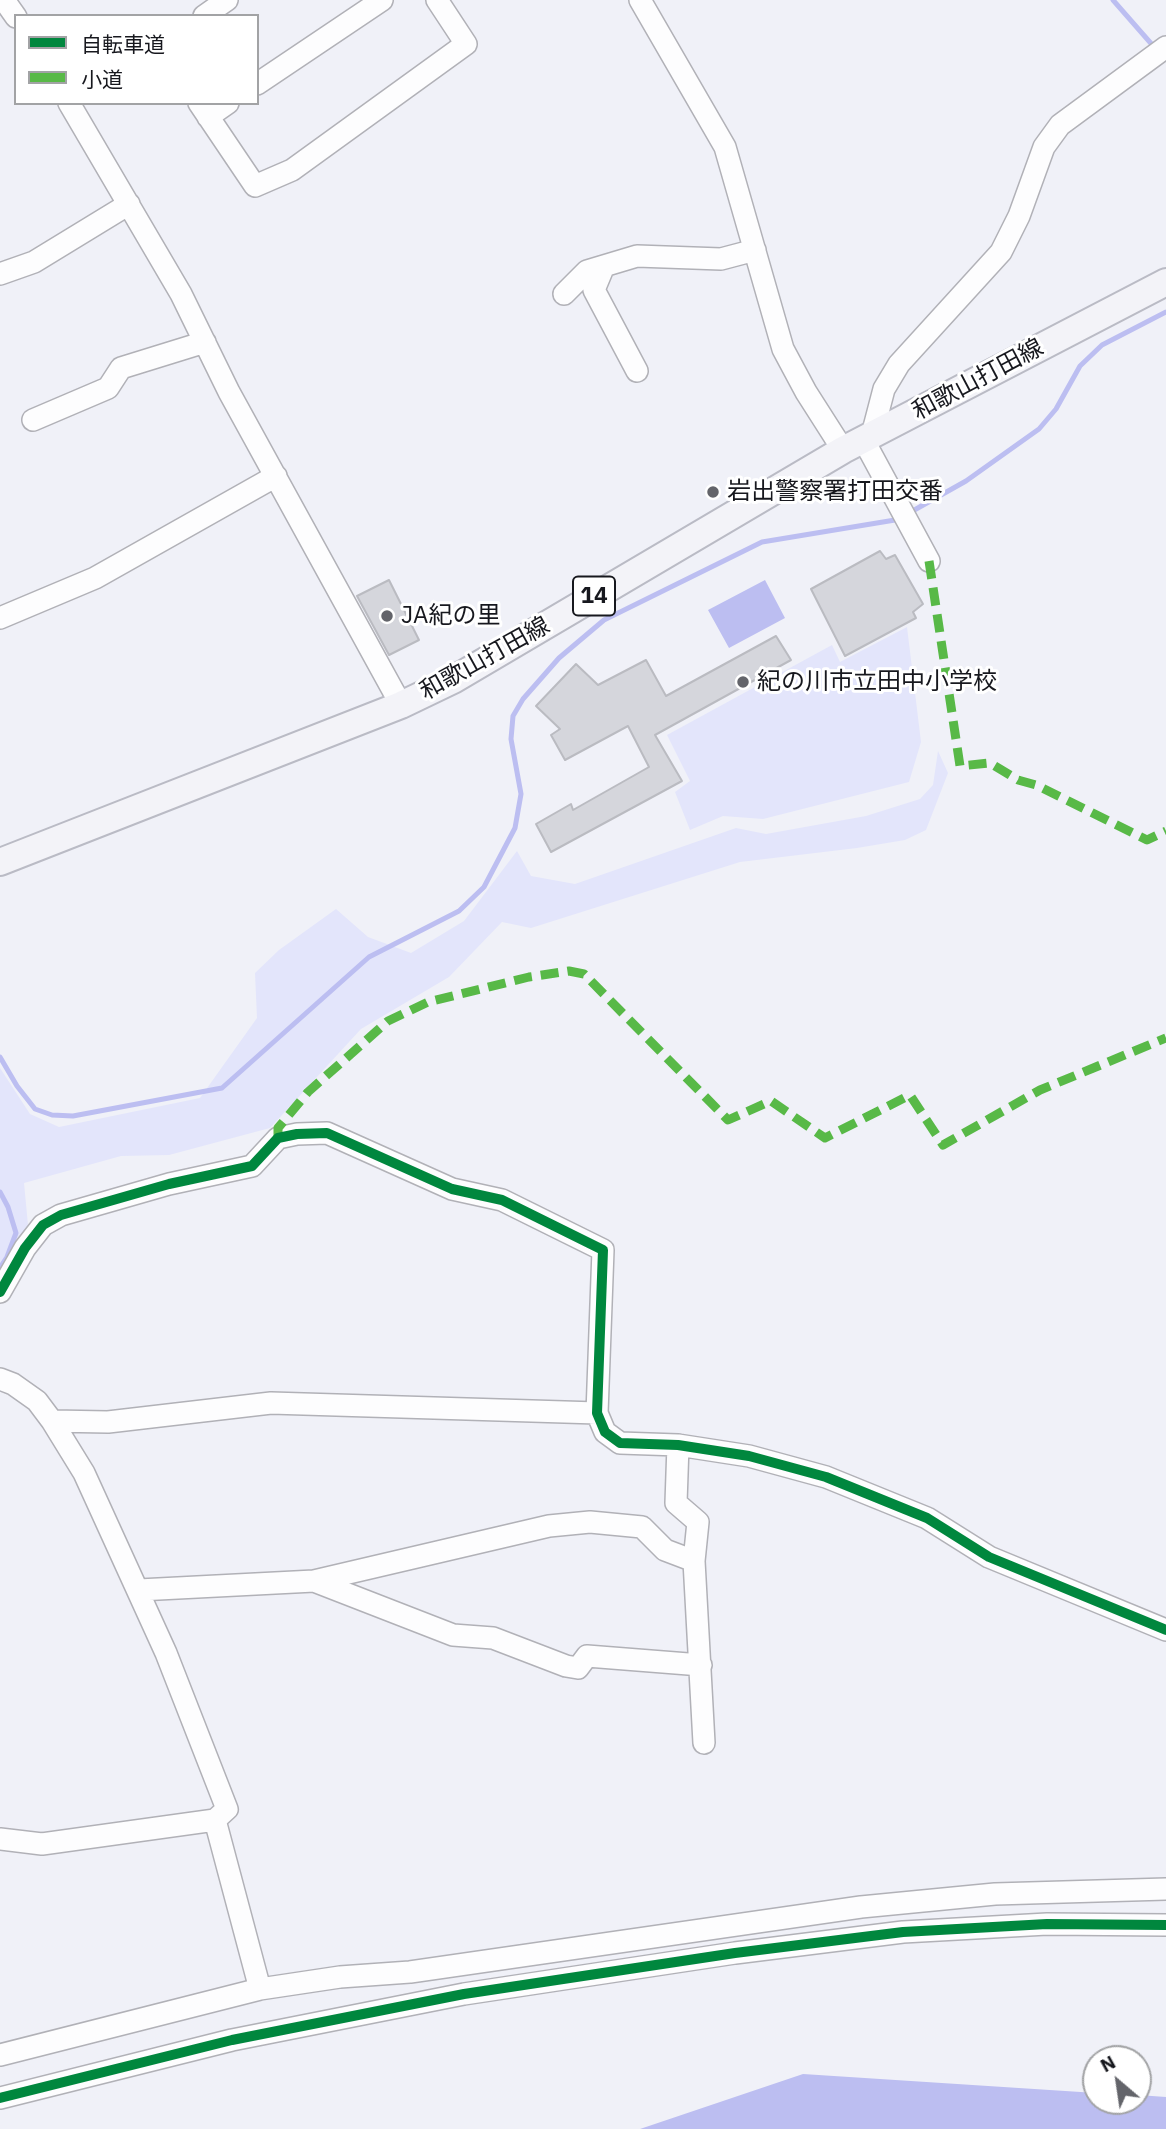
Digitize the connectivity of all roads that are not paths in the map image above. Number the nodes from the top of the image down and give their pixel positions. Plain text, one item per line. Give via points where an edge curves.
1 (227, 0) edge
2 (382, 0) edge
3 (437, 0) edge
4 (640, 0) edge
5 (207, 14) edge
6 (1166, 47) edge
7 (259, 83) edge
8 (72, 105) edge
9 (221, 105) edge
10 (203, 110) edge
11 (129, 204) junction
12 (755, 250) junction
13 (604, 266) junction
14 (0, 274) edge
15 (1166, 282) edge
16 (564, 295) dead end
17 (205, 342) junction
18 (637, 371) dead end
19 (33, 420) dead end
20 (860, 441) junction
21 (276, 476) junction
22 (929, 561) dead end
23 (0, 618) edge
24 (401, 705) junction
25 (0, 862) edge
26 (0, 1292) edge
27 (0, 1378) edge
28 (597, 1413) junction
29 (52, 1421) junction
30 (678, 1445) junction
31 (694, 1561) junction
32 (314, 1581) junction
33 (139, 1590) junction
34 (1166, 1630) edge
35 (701, 1665) junction
36 (704, 1743) dead end
37 (215, 1820) junction
38 (0, 1839) edge
39 (1166, 1889) edge
40 (1166, 1925) edge
41 (260, 1989) junction
42 (0, 2055) edge
43 (0, 2098) edge

1 - 5 street
2 - 7 street
3 - 10 street via 466,44 292,170 255,186
4 - 12 street via 725,147
6 - 20 street via 1060,125 1044,147 1001,252 899,364
8 - 11 street
9 - 10 street
11 - 14 street via 34,262
11 - 17 street
12 - 13 street via 721,259 637,256
12 - 20 street via 783,349 806,392
13 - 16 street via 587,271
13 - 18 street via 594,290
15 - 20 main road, 和歌山打田線 / 14
17 - 19 street via 121,368 108,388
17 - 21 street
20 - 22 street
20 - 24 main road, 和歌山打田線 / 14 via 453,680
21 - 23 street via 95,578
21 - 24 street
24 - 25 main road, 和歌山打田線 / 14
26 - 28 street via 43,1225 61,1215 252,1166 278,1138 327,1133 452,1189 502,1200 603,1250
27 - 29 street via 37,1401
28 - 29 street via 271,1403 108,1422
28 - 30 street via 605,1432 620,1443
29 - 33 street via 84,1473
30 - 31 street via 676,1503 698,1522
30 - 34 street via 750,1456 826,1477 927,1518 989,1557
31 - 32 street via 665,1550 642,1527 590,1522 537,1529
31 - 35 street
32 - 33 street
32 - 35 street via 453,1635 493,1638 578,1668 587,1656
33 - 37 street via 227,1809
35 - 36 street
37 - 38 street via 41,1843
37 - 41 street
39 - 41 street via 995,1894 861,1906 410,1972
40 - 43 street via 1047,1924 903,1932 736,1953 477,1992 232,2040
41 - 42 street

